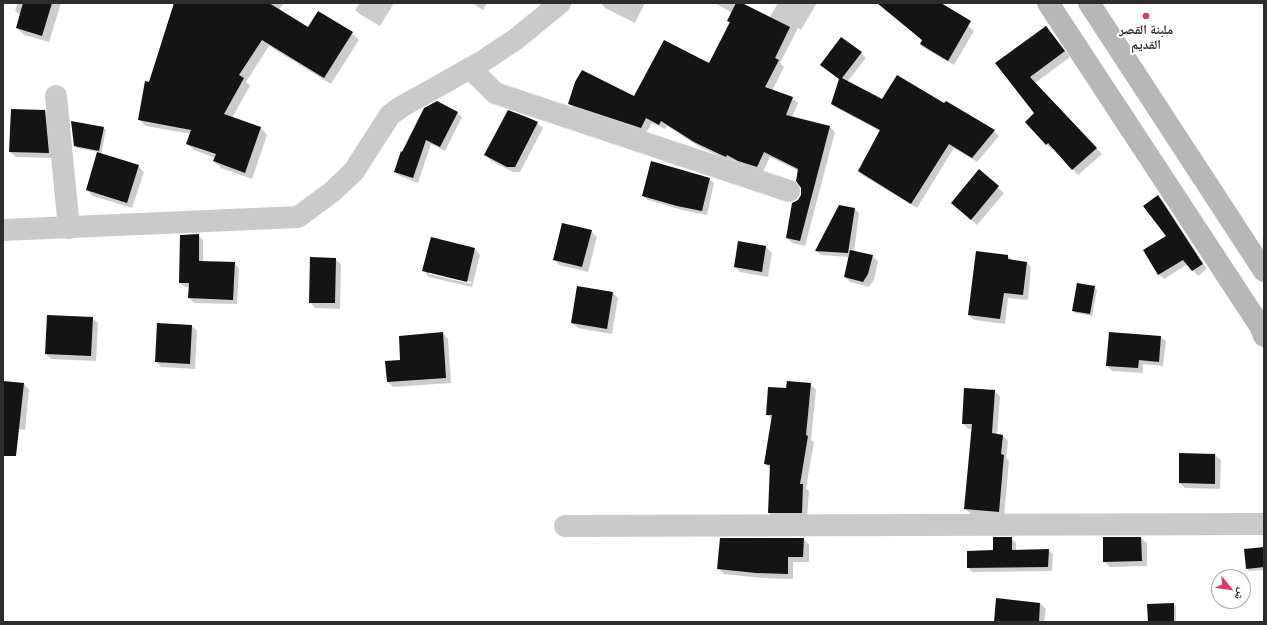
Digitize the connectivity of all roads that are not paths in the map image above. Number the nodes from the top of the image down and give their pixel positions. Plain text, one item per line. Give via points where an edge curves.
1 (560, 3) edge
2 (1048, 3) edge
3 (1089, 3) edge
4 (470, 68) junction
5 (56, 96) dead end
6 (789, 191) dead end
7 (69, 228) junction
8 (3, 230) edge
9 (1264, 271) edge
10 (1264, 336) edge
11 (1264, 524) edge
12 (565, 526) dead end

1 - 4 street via 516,39
2 - 10 main road via 1260,326
3 - 9 main road
4 - 6 street via 495,93
4 - 7 street via 401,106 390,115 354,171 298,218
5 - 7 street
7 - 8 street
11 - 12 street

